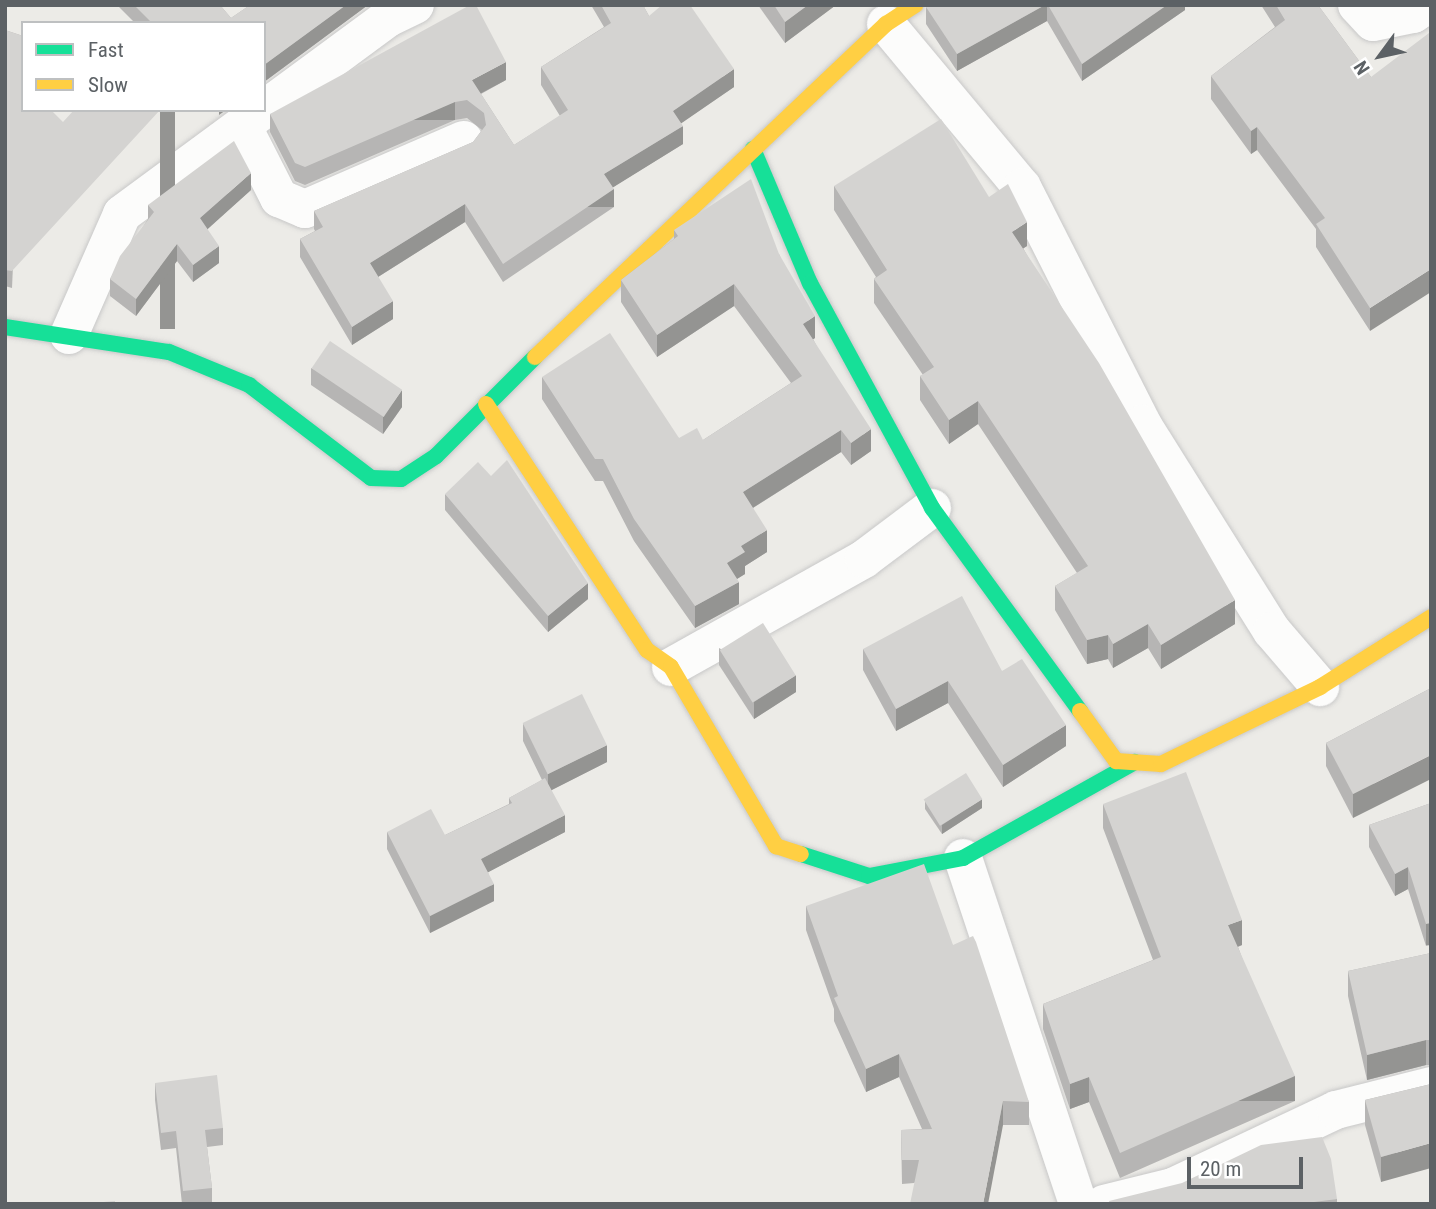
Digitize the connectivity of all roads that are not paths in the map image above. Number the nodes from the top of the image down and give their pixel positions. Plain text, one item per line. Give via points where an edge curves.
1 (1357, 5) edge
2 (1427, 5) edge
3 (395, 10) edge
4 (901, 15) edge
5 (266, 109) edge
6 (262, 112) edge
7 (243, 127) junction
8 (464, 140) dead end
9 (753, 149) junction
10 (5, 327) edge
11 (69, 335) junction
12 (486, 404) junction
13 (932, 508) junction
14 (1431, 617) edge
15 (671, 667) junction
16 (1320, 687) junction
17 (1135, 762) junction
18 (963, 858) junction
19 (1431, 1086) edge
20 (1078, 1204) edge
21 (1104, 1204) edge

1 - 2 street via 1373,22 1413,14
3 - 5 street
4 - 9 street
4 - 16 street via 1022,187 1142,424 1272,631
6 - 7 street
7 - 8 street via 279,198 304,209
7 - 11 street via 122,214
9 - 12 street
9 - 13 street via 810,283
10 - 11 street
11 - 12 street via 169,352 249,385 371,478 401,479 436,456
12 - 15 street via 647,649
13 - 15 street via 864,559
13 - 17 street via 1116,761
14 - 16 street
15 - 18 street via 776,846 869,876
16 - 17 street via 1160,764
17 - 18 street
18 - 20 street
19 - 21 street via 1336,1110 1173,1187

